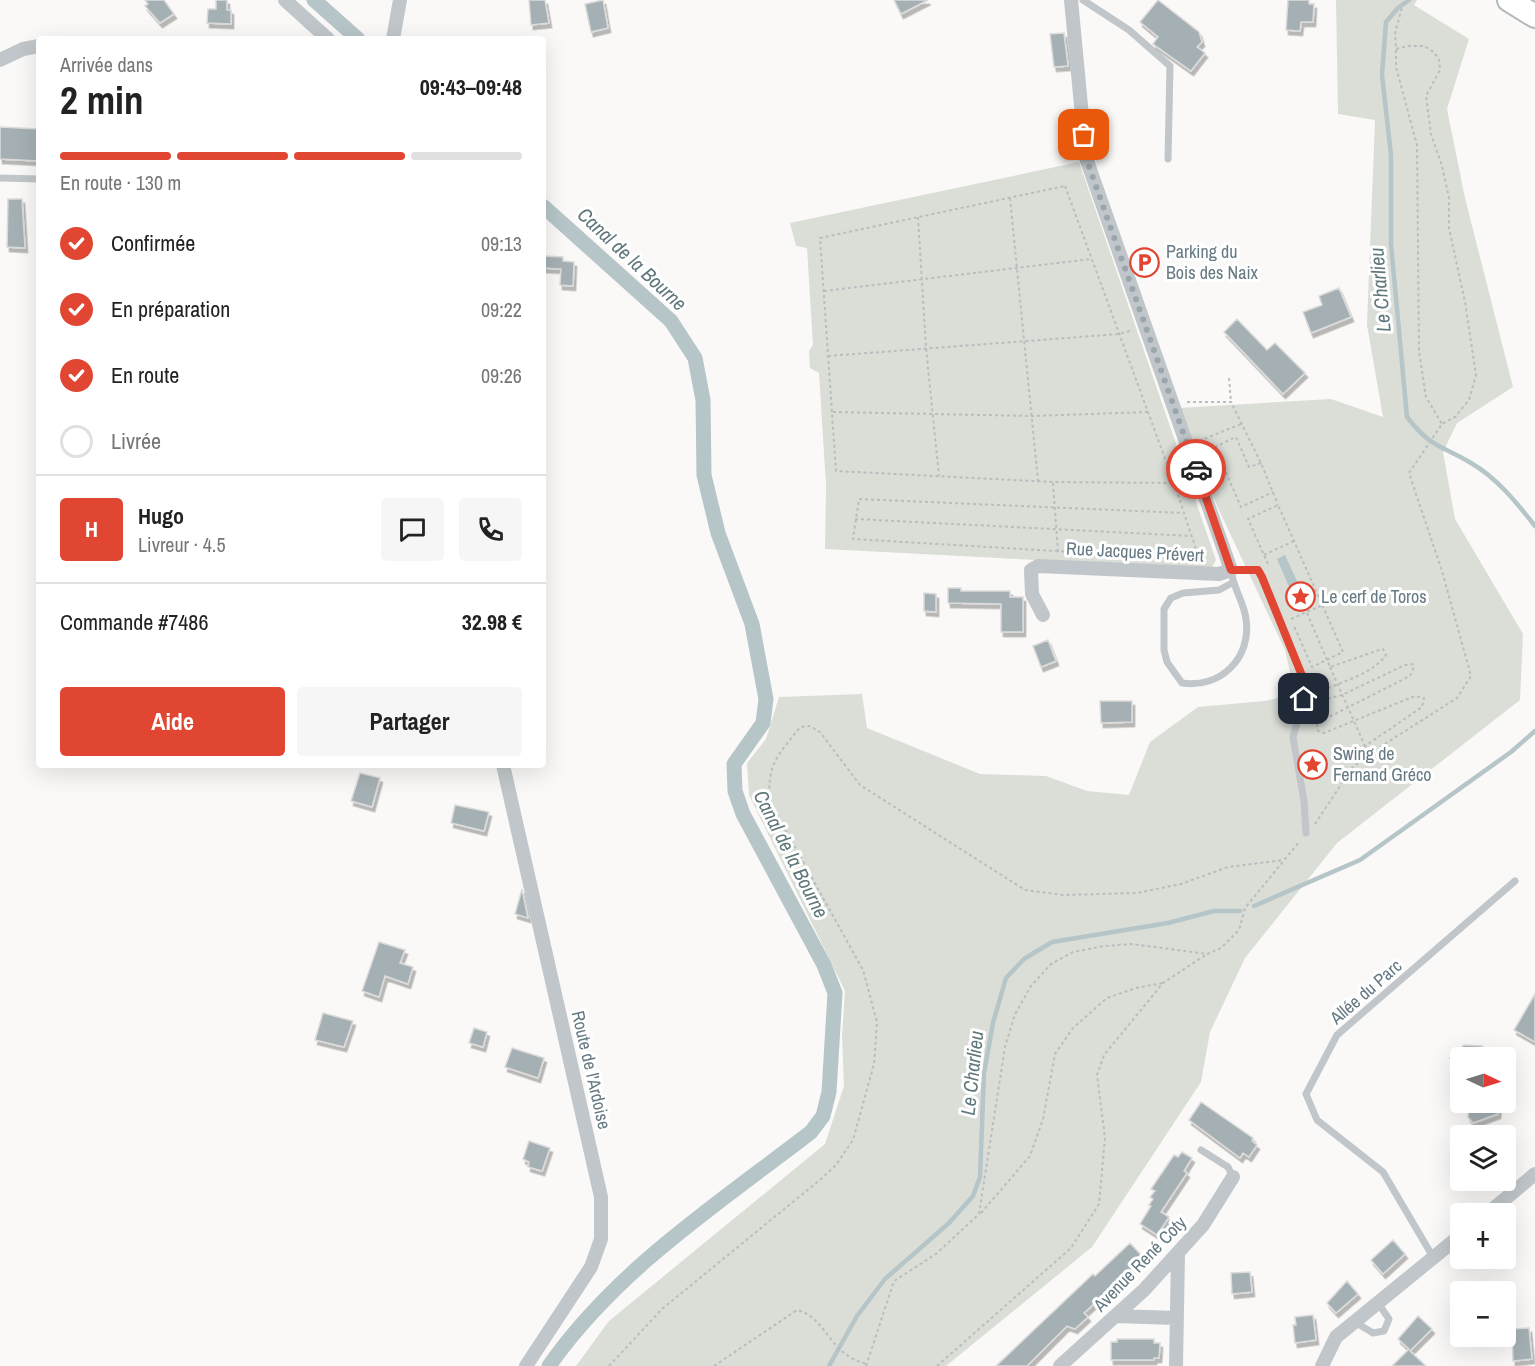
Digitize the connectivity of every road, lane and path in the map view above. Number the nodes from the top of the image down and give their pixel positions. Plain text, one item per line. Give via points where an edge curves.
1 (285, 0) edge
2 (400, 0) edge
3 (1071, 0) edge
4 (1083, 0) edge
5 (1404, 0) edge
6 (325, 36) edge
7 (394, 36) edge
8 (36, 47) edge
9 (1396, 49) junction
10 (0, 60) edge
11 (1168, 159) dead end
12 (0, 178) edge
13 (36, 179) edge
14 (1010, 198) junction
15 (918, 217) junction
16 (1091, 259) junction
17 (1018, 269) junction
18 (922, 279) junction
19 (824, 291) junction
20 (1119, 334) junction
21 (1026, 340) junction
22 (926, 348) junction
23 (828, 356) junction
24 (1229, 378) dead end
25 (1231, 402) junction
26 (1172, 403) junction
27 (833, 412) junction
28 (1148, 412) junction
29 (933, 414) junction
30 (1033, 416) junction
31 (1442, 423) junction
32 (1241, 424) junction
33 (1188, 446) junction
34 (1261, 463) junction
35 (939, 476) junction
36 (1038, 481) junction
37 (1053, 482) junction
38 (1174, 483) junction
39 (1273, 492) junction
40 (1278, 506) junction
41 (1054, 508) junction
42 (1184, 513) junction
43 (855, 519) junction
44 (1055, 530) junction
45 (1192, 536) junction
46 (1294, 541) junction
47 (1058, 552) junction
48 (1117, 554) dead end
49 (1264, 555) junction
50 (1188, 558) dead end
51 (1268, 566) dead end
52 (1232, 577) junction
53 (1323, 605) junction
54 (1287, 609) dead end
55 (1307, 613) junction
56 (1043, 615) dead end
57 (1292, 620) junction
58 (1328, 660) junction
59 (1330, 667) junction
60 (1337, 684) junction
61 (1342, 695) junction
62 (1347, 707) junction
63 (1353, 720) junction
64 (1365, 746) junction
65 (1369, 753) junction
66 (504, 768) edge
67 (1306, 833) junction
68 (1284, 860) junction
69 (1515, 881) dead end
70 (1207, 954) junction
71 (1163, 983) junction
72 (1201, 1150) dead end
73 (1535, 1174) edge
74 (1233, 1177) joint
75 (1500, 1203) edge
76 (980, 1214) junction
77 (1450, 1244) edge
78 (1178, 1253) junction
79 (1433, 1257) junction
80 (1378, 1303) junction
81 (1115, 1316) junction
82 (1177, 1318) junction
83 (1354, 1322) junction
84 (866, 1365) edge
85 (526, 1366) edge
86 (609, 1366) edge
87 (714, 1366) edge
88 (937, 1366) edge
89 (1060, 1366) edge
90 (1176, 1366) edge
91 (1322, 1366) edge

1 - 6 street
2 - 7 street
3 - 26 street, Rue Jacques Prévert via 1086,158
4 - 11 lane via 1129,30 1170,66
5 - 9 path via 1395,33
8 - 10 street
9 - 31 path via 1396,67 1417,145 1419,352 1426,397
9 - 31 path via 1424,46 1439,60 1440,70 1426,96 1431,134 1449,198 1449,228 1476,375 1469,400 1455,417
12 - 13 lane
14 - 15 path
14 - 16 path via 1065,186
14 - 17 path
15 - 18 path
15 - 19 path via 820,238
16 - 17 path
16 - 20 path
17 - 18 path
17 - 21 path
18 - 19 path
18 - 22 path
19 - 23 path
20 - 21 path
20 - 28 path
21 - 22 path
21 - 30 path
22 - 23 path
22 - 29 path
23 - 27 path
24 - 25 path
25 - 26 path
25 - 32 path
26 - 33 street, Rue Jacques Prévert
27 - 29 path
27 - 35 path via 836,471
28 - 30 path
28 - 38 path
29 - 30 path
29 - 35 path
30 - 36 path
31 - 65 path via 1409,473 1471,676 1457,698
32 - 33 path
32 - 34 path
33 - 52 street, Rue Jacques Prévert
34 - 39 path
34 - 39 path via 1249,467 1236,437 1215,447 1241,507
35 - 36 path
36 - 37 path
37 - 38 path
37 - 41 path
38 - 42 path
39 - 40 path
40 - 46 path
40 - 49 path via 1248,519
41 - 42 path
41 - 43 path via 859,499
41 - 44 path
42 - 45 path
43 - 44 path
43 - 47 path via 853,539
44 - 45 path
44 - 47 path
45 - 50 path via 1200,558
46 - 49 path
46 - 53 path
47 - 48 path
49 - 51 path
52 - 52 lane via 1219,590 1171,598 1164,609 1164,650 1167,662 1182,683 1210,683 1237,662 1245,643 1246,619
52 - 56 street, Rue Jacques Prévert via 1038,566 1032,570 1032,594
52 - 67 lane via 1258,570 1303,678 1304,699 1293,737
53 - 55 path
53 - 58 path via 1343,652
54 - 57 path
55 - 57 path
55 - 58 path
57 - 58 path via 1312,667
58 - 59 path
59 - 60 path
59 - 60 path via 1385,651 1377,664
60 - 61 path
60 - 61 path via 1320,692 1319,701
61 - 62 path
61 - 62 path via 1405,665 1414,667 1410,676
62 - 63 path
62 - 63 path via 1322,719 1316,727 1324,733
63 - 64 path
63 - 64 path via 1415,696 1424,698 1422,707
64 - 65 path
65 - 67 path via 1352,768
66 - 85 street, Route de l'Ardoise via 601,1197 601,1239 591,1268
67 - 68 path
68 - 70 path via 1245,908 1234,936
68 - 86 path via 1228,867 1180,884 1137,893 1063,895 1025,890 860,785 820,732 810,726 800,727 775,759 768,781 771,804 863,970 878,1022 874,1064 853,1140 821,1179 662,1308
69 - 79 lane, Allée du Parc via 1337,1035 1305,1094 1317,1120 1383,1172
70 - 71 path
70 - 76 path via 1132,944 1104,946 1073,952 1051,964 1031,986 1015,1014 1005,1047
71 - 76 path via 1107,998 1073,1028 1055,1054 1043,1119 1030,1156
71 - 88 path via 1104,1055 1097,1075 1105,1138 1099,1204 1071,1248
72 - 74 lane via 1228,1167
73 - 75 street
74 - 78 street, Avenue René Coty via 1203,1225
76 - 84 path via 936,1254 894,1281
77 - 79 street
78 - 81 street, Avenue René Coty
78 - 82 street
79 - 80 street
80 - 83 street
80 - 83 lane via 1389,1319 1384,1331 1373,1333
81 - 82 street
81 - 89 street, Avenue René Coty
82 - 90 street
83 - 91 street via 1336,1337
84 - 87 path via 842,1355 813,1318 797,1310

